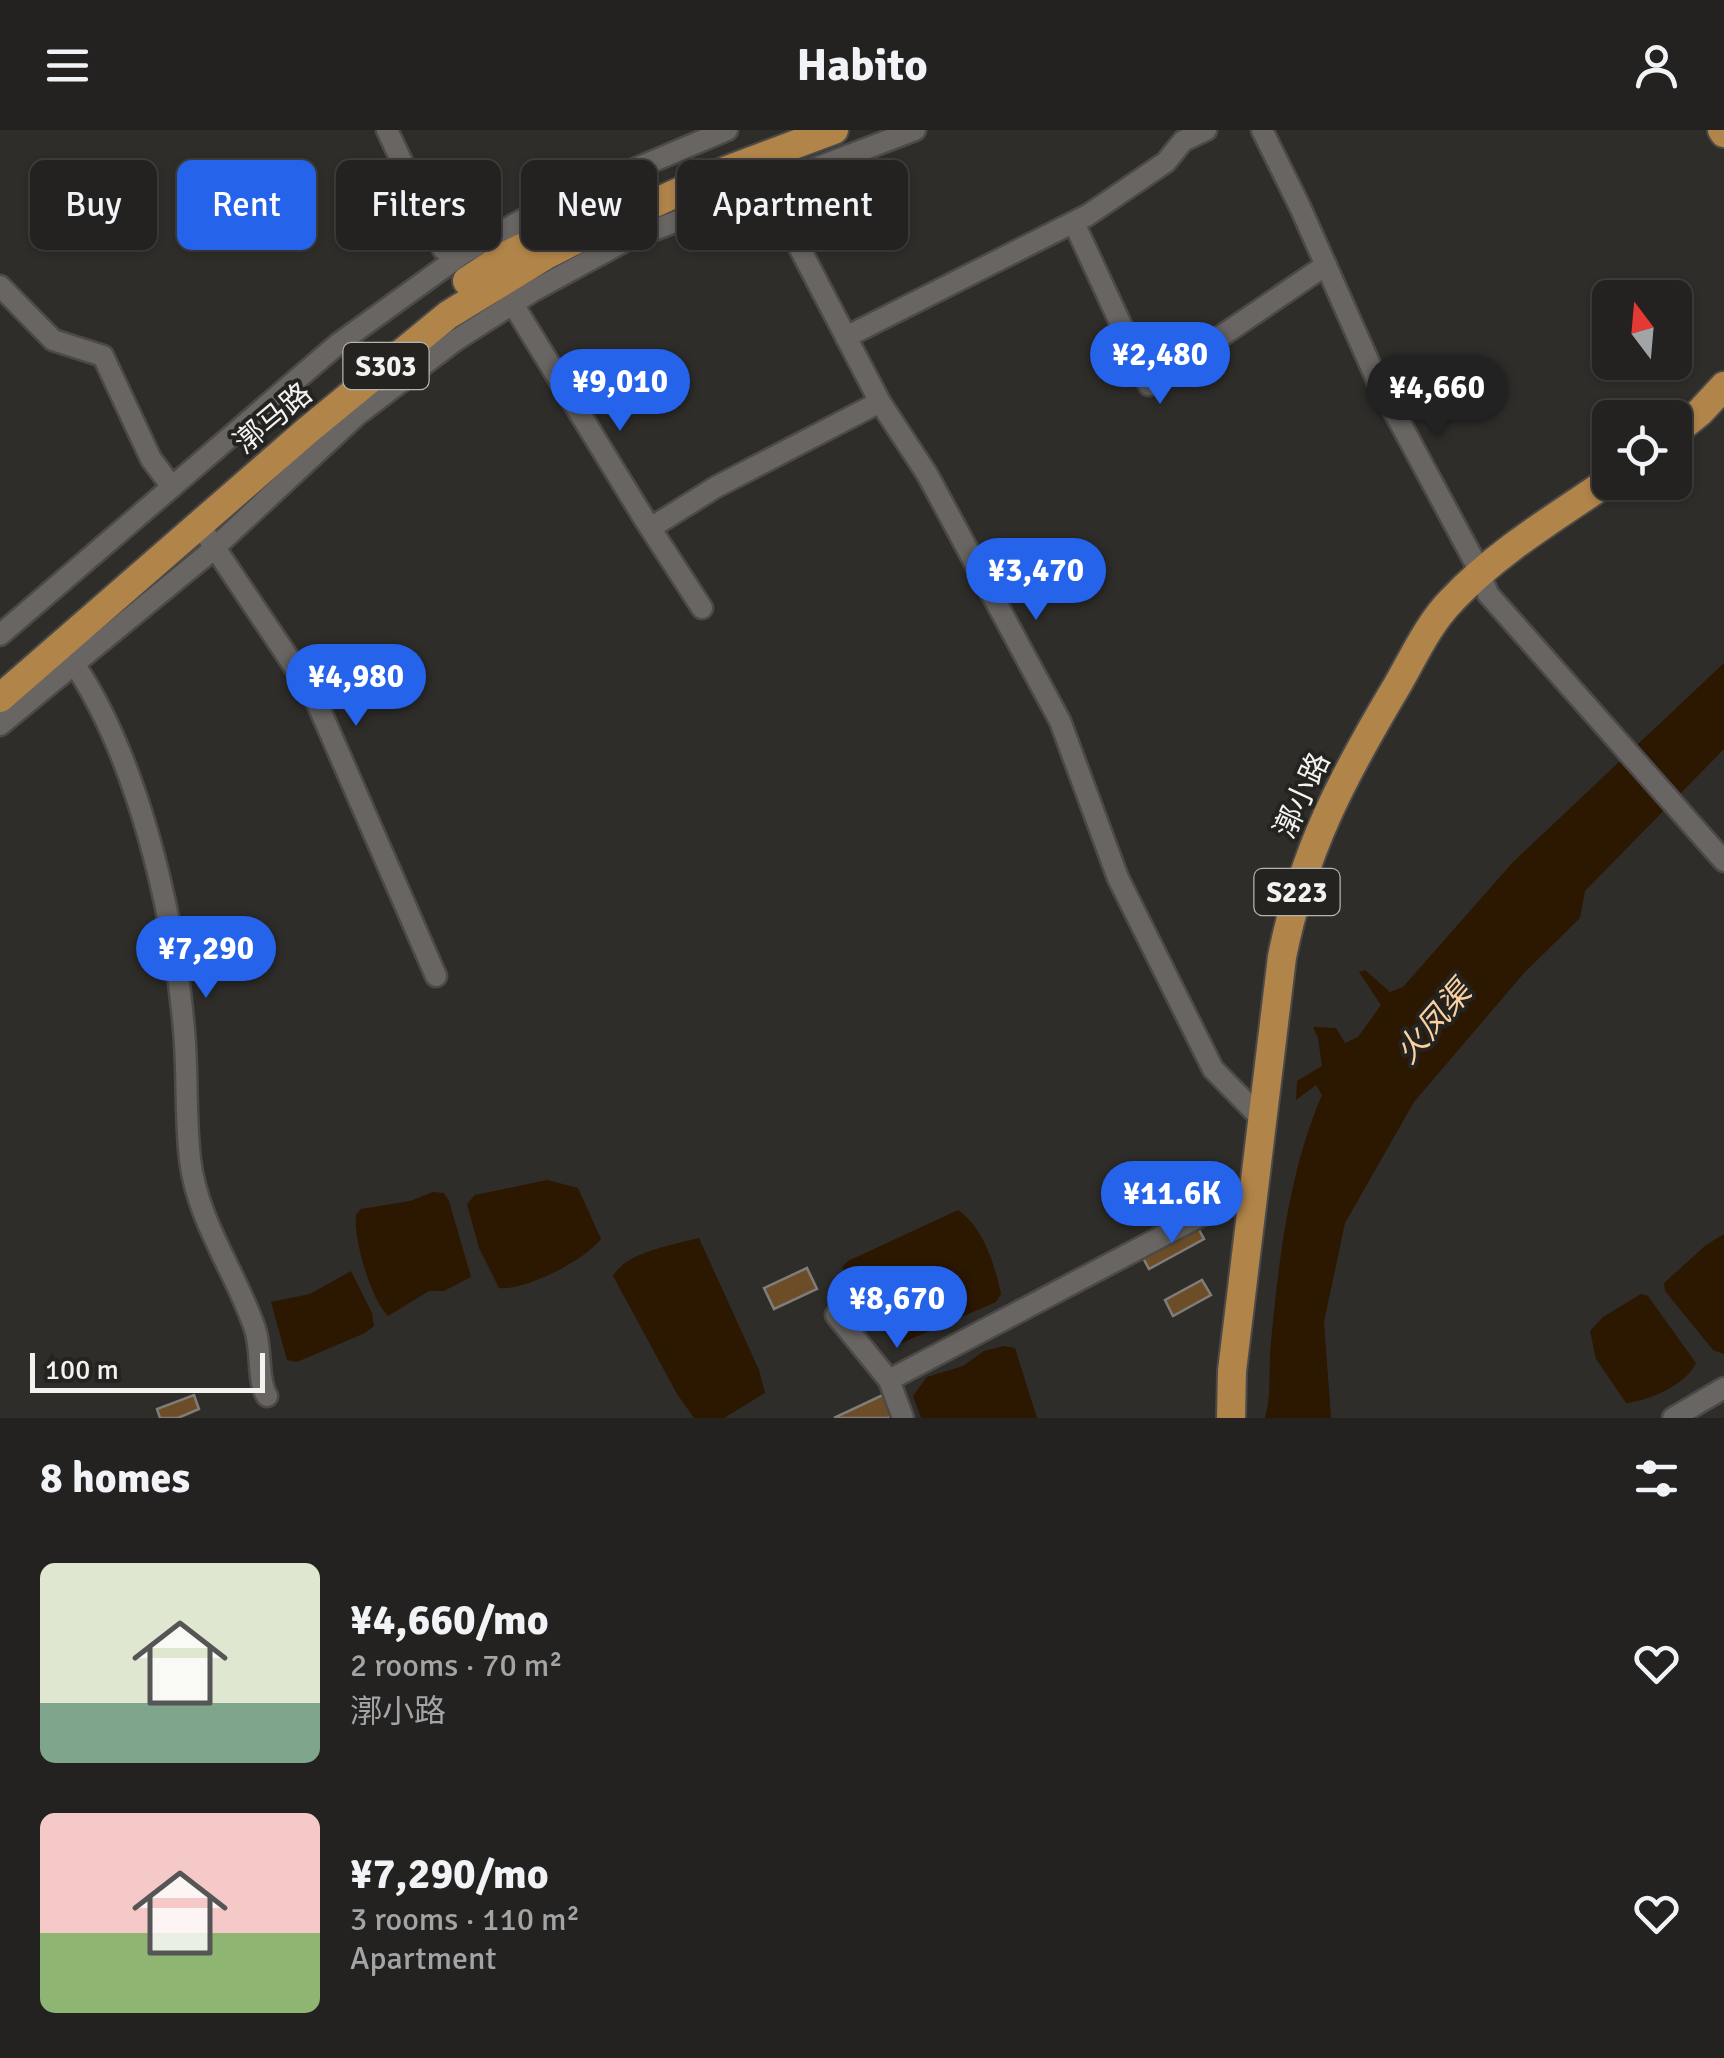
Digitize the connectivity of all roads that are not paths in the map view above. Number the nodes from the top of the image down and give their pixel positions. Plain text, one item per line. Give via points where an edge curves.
1 (387, 130) edge
2 (786, 130) edge
3 (834, 130) edge
4 (916, 130) edge
5 (1262, 130) edge
6 (1200, 131) edge
7 (720, 144) edge
8 (745, 160) edge
9 (784, 160) edge
10 (807, 160) edge
11 (677, 215) edge
12 (1074, 222) junction
13 (803, 250) edge
14 (464, 252) junction
15 (1326, 264) junction
16 (0, 286) edge
17 (506, 293) junction
18 (846, 337) junction
19 (1724, 386) edge
20 (880, 402) junction
21 (1692, 418) edge
22 (172, 487) junction
23 (1592, 493) edge
24 (652, 527) junction
25 (207, 536) junction
26 (1478, 575) junction
27 (702, 608) dead end
28 (0, 635) edge
29 (68, 654) junction
30 (0, 675) edge
31 (0, 698) edge
32 (0, 726) edge
33 (1724, 861) edge
34 (436, 976) dead end
35 (1262, 1118) junction
36 (1252, 1190) junction
37 (836, 1315) dead end
38 (889, 1380) junction
39 (1724, 1388) edge
40 (267, 1396) dead end
41 (904, 1418) edge
42 (1232, 1418) edge
43 (1673, 1418) edge

1 - 14 street via 443,249
2 - 7 main road, 漷马路 / S303
3 - 9 main road, 漷马路 / S303
4 - 10 street
5 - 15 street
6 - 12 street via 1166,162
7 - 8 main road, 漷马路 / S303
7 - 14 street via 546,206
7 - 17 main road, 漷马路 / S303
7 - 30 main road, 漷马路 / S303 via 504,256 438,301
11 - 17 street
12 - 15 street via 1149,385
12 - 18 street
13 - 18 street
14 - 22 street via 338,344
15 - 26 street via 1376,378
16 - 22 street via 53,340 103,356 151,459
17 - 24 street
17 - 25 main road, 漷马路 / S303 via 448,315
18 - 20 street
19 - 21 main road
20 - 24 street via 716,486
20 - 35 street via 928,474 1060,721 1118,878 1214,1068
22 - 28 street
23 - 26 main road, 漷小路 / S223
24 - 27 street
25 - 29 main road, 漷马路 / S303
25 - 34 street via 314,696
26 - 33 street via 1508,620
26 - 35 main road, 漷小路 / S223 via 1427,634 1317,832 1291,912
29 - 31 main road, 漷马路 / S303
29 - 32 street
29 - 40 street via 105,721 165,892 184,1028 190,1161 206,1220 256,1330
35 - 36 main road, 漷小路 / S223
36 - 38 street
36 - 42 main road, 漷小路 / S223
37 - 38 street
38 - 41 street
39 - 43 street

